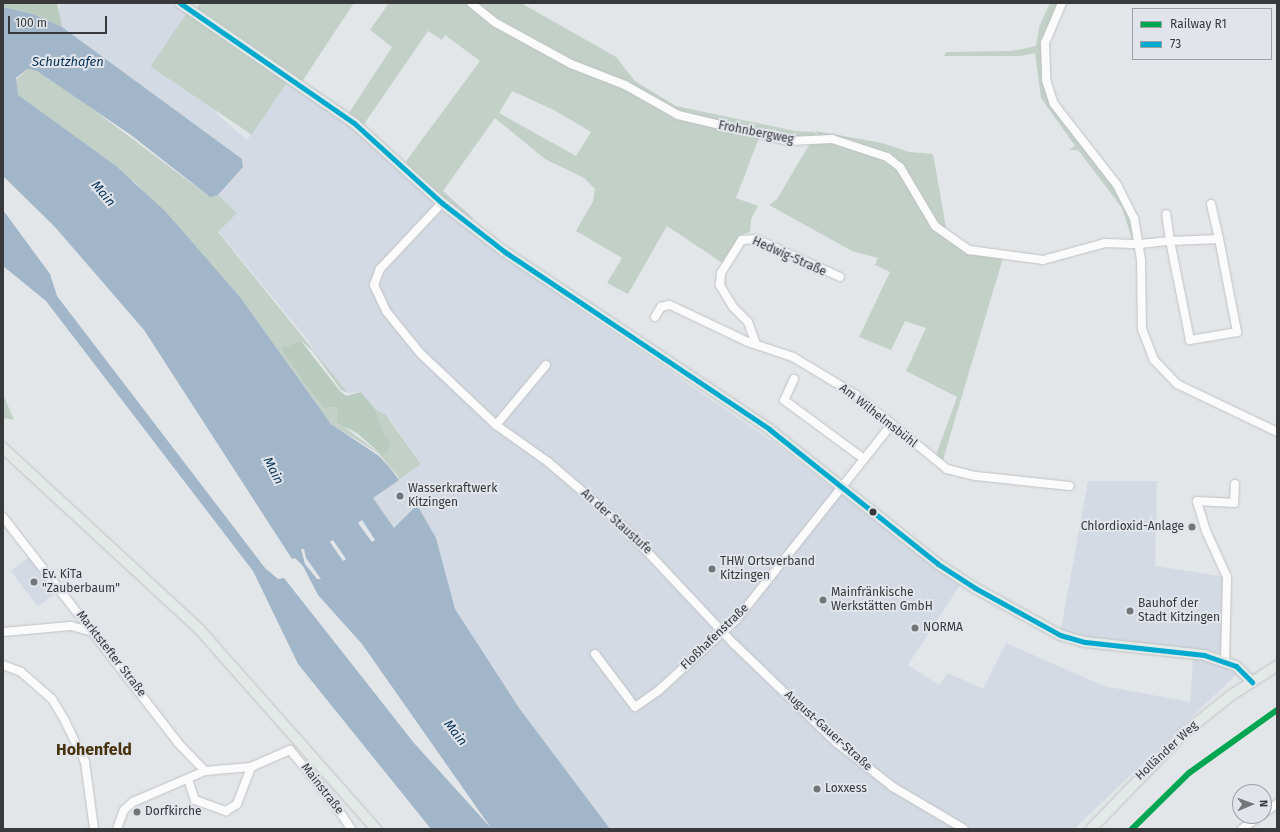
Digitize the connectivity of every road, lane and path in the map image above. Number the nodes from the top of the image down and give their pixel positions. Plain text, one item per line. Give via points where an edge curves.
1 (180, 3) edge
2 (471, 3) edge
3 (1062, 3) edge
4 (442, 203) junction
5 (1211, 204) dead end
6 (1166, 214) dead end
7 (1219, 239) junction
8 (1170, 241) junction
9 (1140, 244) junction
10 (840, 278) dead end
11 (655, 317) dead end
12 (756, 344) junction
13 (546, 365) dead end
14 (794, 379) dead end
15 (496, 425) junction
16 (891, 425) junction
17 (1277, 432) edge
18 (3, 448) edge
19 (864, 460) junction
20 (1234, 484) dead end
21 (841, 486) junction
22 (1069, 486) dead end
23 (3, 517) edge
24 (724, 630) junction
25 (3, 632) edge
26 (93, 632) junction
27 (595, 654) dead end
28 (1225, 660) junction
29 (3, 665) edge
30 (1277, 666) edge
31 (1252, 682) junction
32 (251, 767) junction
33 (205, 771) junction
34 (188, 779) junction
35 (94, 829) edge
36 (117, 829) edge
37 (351, 829) edge
38 (376, 829) edge
39 (964, 829) edge
40 (1091, 829) edge

1 - 4 main road via 300,84 372,137
2 - 9 street, Frohnbergweg via 496,23 571,64 625,85 678,115 789,141 832,139 887,157 900,167 935,226 969,250 1043,260 1105,243
3 - 9 street via 1051,23 1044,49 1049,92 1064,119 1117,185 1134,218
4 - 15 street, An der Staustufe via 380,269 374,290 386,311 421,354
4 - 21 main road via 545,281 769,429
5 - 7 street
6 - 8 street
7 - 8 street, Frohnbergweg
7 - 8 street via 1237,332 1190,340
8 - 9 street, Frohnbergweg
9 - 17 street via 1140,312 1154,360 1177,384
10 - 12 street, Hedwig-Straße via 756,239 742,240 720,279 733,307 754,332
11 - 12 street, Am Wilhelmsbühl via 661,307 670,305
12 - 16 street, Am Wilhelmsbühl via 806,364 856,395
13 - 15 street
14 - 19 street via 784,400
15 - 24 street, An der Staustufe via 548,462 624,527
16 - 19 street, Floßhafenstraße
16 - 22 street, Am Wilhelmsbühl via 947,469 976,476
18 - 38 main road via 200,630
19 - 21 street, Floßhafenstraße
20 - 28 street via 1234,503 1197,501 1206,531 1227,577
21 - 24 street, Floßhafenstraße via 769,582
21 - 28 main road via 938,564 1060,635 1085,642 1204,655
23 - 26 street, Marktstefter Straße
24 - 27 street, Floßhafenstraße via 635,707
24 - 39 street, August-Gauer-Straße via 734,644 863,765
25 - 26 street via 71,626
26 - 33 street, Marktstefter Straße via 178,743
28 - 31 main road via 1240,669
29 - 35 street via 21,672 52,699 65,721 85,762
30 - 31 main road, Holländer Weg
31 - 40 main road, Holländer Weg via 1184,733
32 - 33 street
32 - 34 street via 237,804 226,811 195,800
32 - 37 street, Mainstraße via 290,750 333,802
33 - 34 street
34 - 36 street via 133,802 124,810

